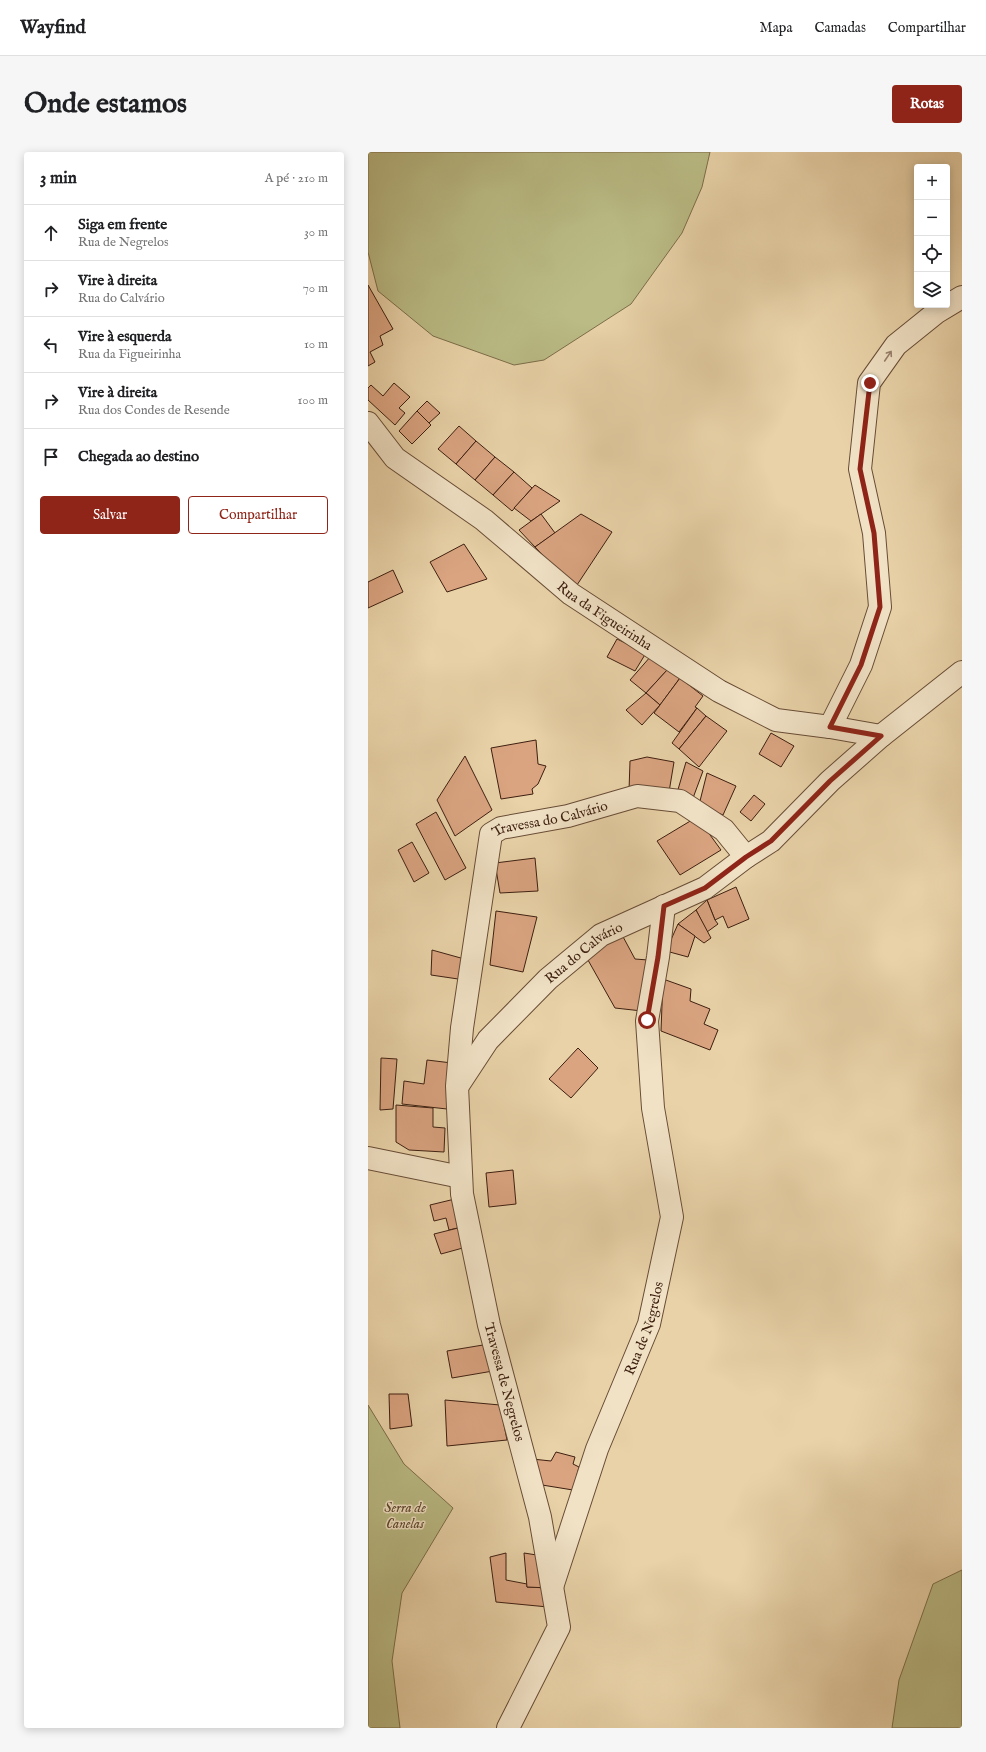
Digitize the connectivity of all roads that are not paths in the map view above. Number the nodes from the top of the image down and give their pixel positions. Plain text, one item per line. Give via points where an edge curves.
1 (962, 297) edge
2 (368, 423) edge
3 (962, 672) edge
4 (830, 727) junction
5 (881, 736) junction
6 (746, 857) junction
7 (664, 906) junction
8 (457, 1086) junction
9 (368, 1158) edge
10 (461, 1177) junction
11 (552, 1587) junction
12 (508, 1728) edge

4 -> 1 street via 861,665 880,607 874,533 860,469 870,383 896,345
2 - 4 street, Rua da Figueirinha via 395,458 484,520 570,594 719,690 776,720
3 - 5 street, Rua do Calvário
4 - 5 street, Rua da Figueirinha
5 - 6 street, Rua do Calvário via 830,781 771,841
6 - 7 street, Rua do Calvário via 705,888
6 - 8 street, Travessa do Calvário via 724,830 680,801 637,796 568,816 502,828 491,834 462,1028
7 - 8 street, Rua do Calvário via 601,935 548,979 488,1040
7 - 11 street, Rua de Negrelos via 647,1020 653,1108 672,1217 649,1324 597,1449
8 - 10 street
9 - 10 street
10 - 11 street, Travessa de Negrelos via 462,1194 489,1325 540,1517
11 - 12 street, Rua de Negrelos via 559,1627

